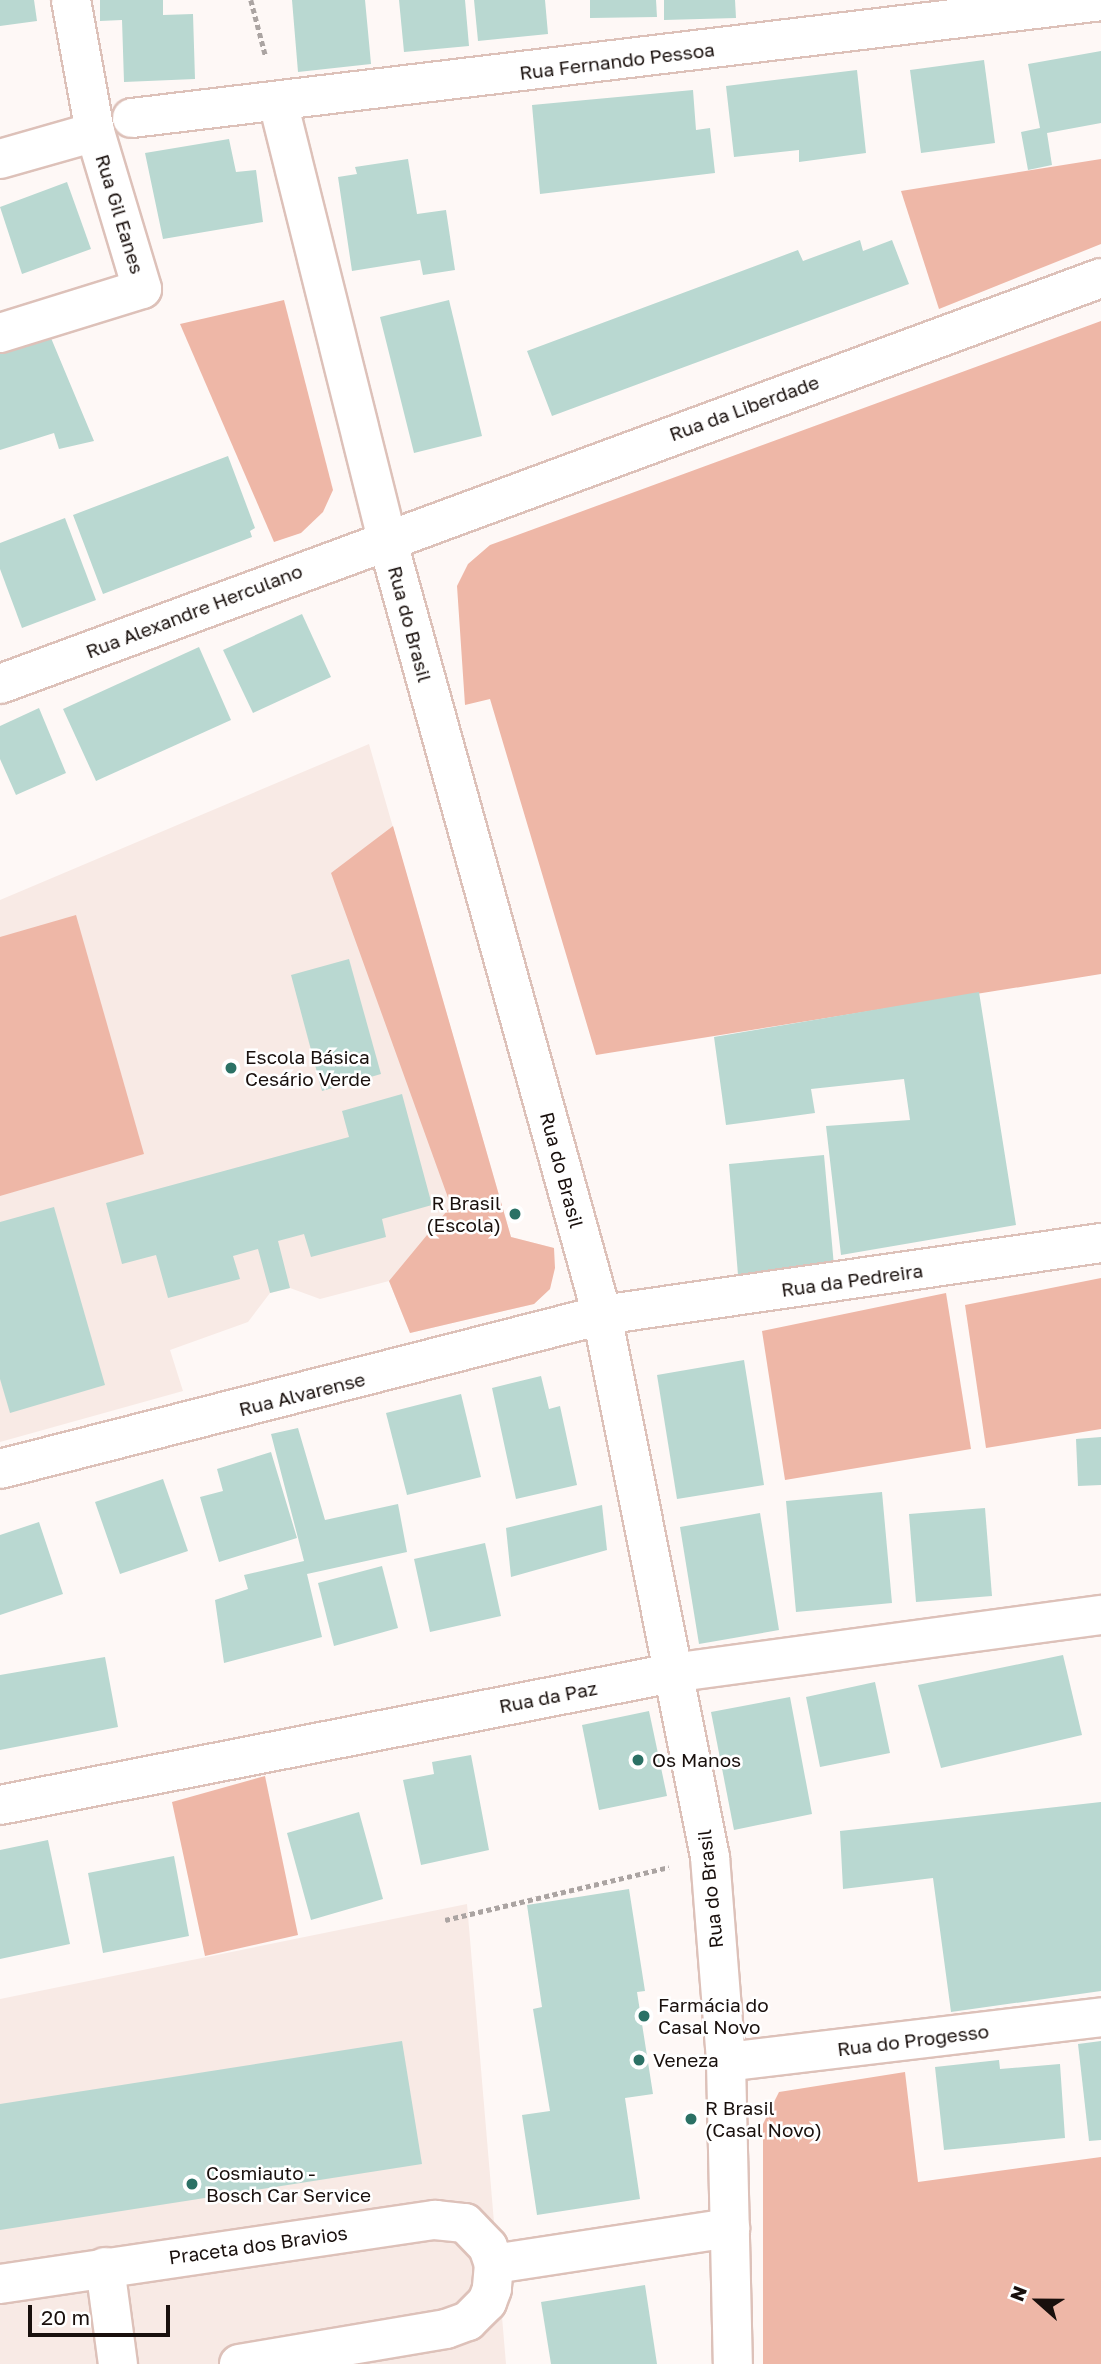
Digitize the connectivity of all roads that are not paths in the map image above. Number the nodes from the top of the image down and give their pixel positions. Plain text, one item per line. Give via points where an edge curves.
1 (71, 0) edge
2 (1101, 1) edge
3 (278, 102) junction
4 (132, 118) dead end
5 (95, 132) junction
6 (0, 159) edge
7 (1101, 278) edge
8 (0, 333) edge
9 (387, 539) junction
10 (0, 684) edge
11 (1101, 1243) edge
12 (602, 1315) junction
13 (0, 1469) edge
14 (1101, 1615) edge
15 (671, 1673) junction
16 (0, 1805) edge
17 (1101, 2017) edge
18 (726, 2062) junction
19 (730, 2228) junction
20 (494, 2264) junction
21 (105, 2267) junction
22 (0, 2284) edge
23 (118, 2364) edge
24 (239, 2364) edge
25 (733, 2364) edge

1 - 5 street
2 - 3 street, Rua Fernando Pessoa
3 - 4 street, Rua Fernando Pessoa
3 - 9 street, Rua do Brasil
5 - 6 street, Rua Gil Eanes
5 - 8 street, Rua Gil Eanes via 142,289
7 - 9 street, Rua da Liberdade
9 - 10 street, Rua Alexandre Herculano
9 - 12 street, Rua do Brasil
11 - 12 street, Rua da Pedreira
12 - 13 street, Rua Alvarense
12 - 15 street, Rua do Brasil
14 - 15 street, Rua da Paz
15 - 16 street, Rua da Paz
15 - 18 street, Rua do Brasil via 710,1857
17 - 18 street, Rua do Progesso
18 - 19 street, Rua do Brasil
19 - 20 street
19 - 25 street, Rua do Brasil
20 - 21 street, Praceta dos Bravios via 488,2247 472,2227 435,2220
20 - 24 street via 487,2302 456,2326
21 - 22 street, Praceta dos Bravios
21 - 23 street

